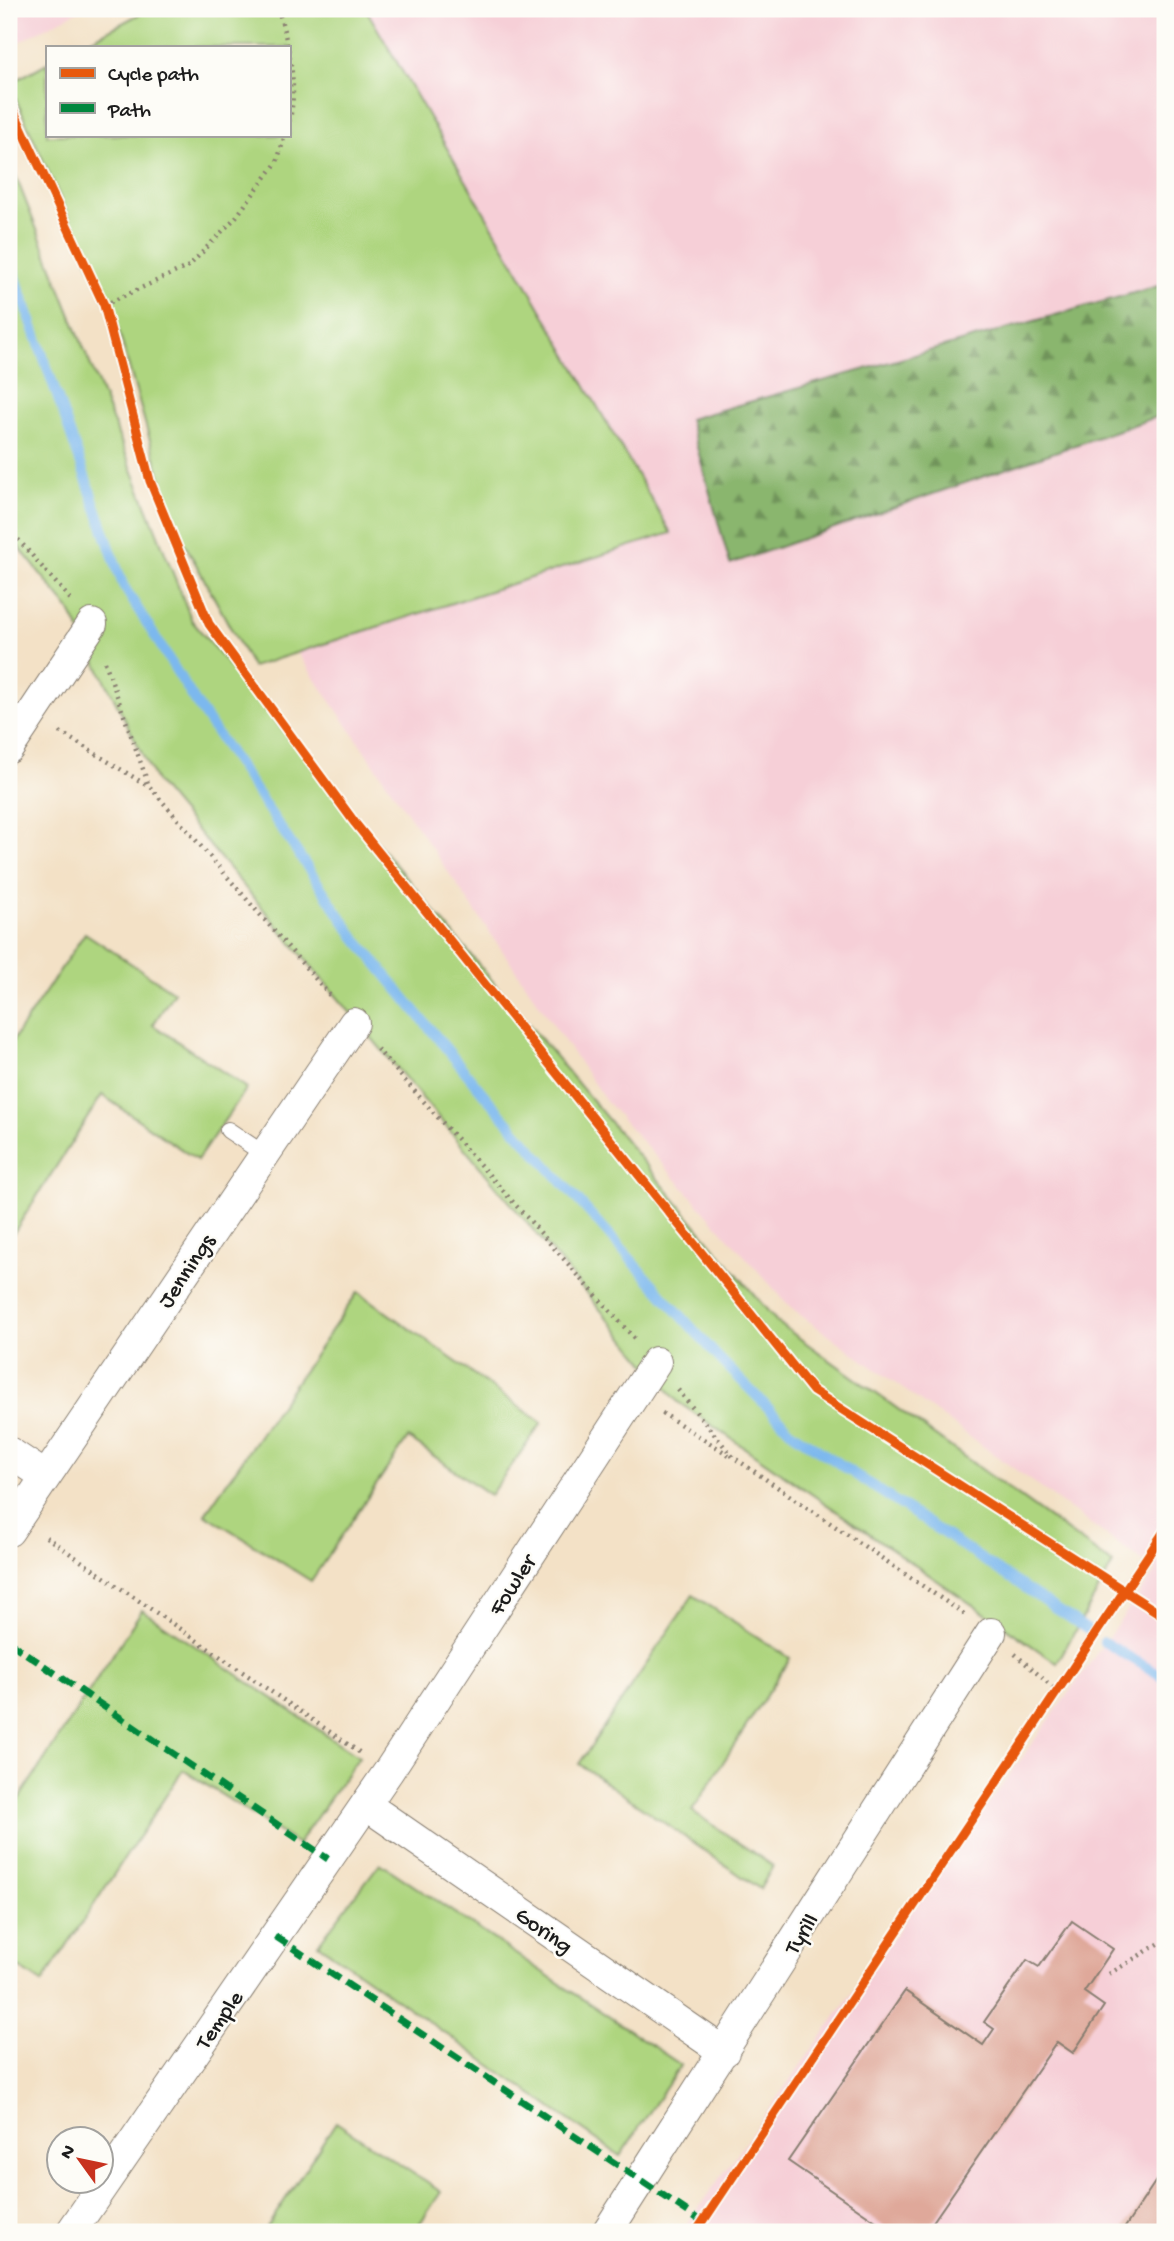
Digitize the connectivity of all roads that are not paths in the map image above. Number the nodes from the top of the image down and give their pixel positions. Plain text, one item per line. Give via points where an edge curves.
1 (92, 624) road end
2 (9, 748) edge
3 (354, 1023) road end
4 (228, 1130) dead end
5 (264, 1154) junction
6 (656, 1362) road end
7 (9, 1452) edge
8 (45, 1476) junction
9 (13, 1524) edge
10 (991, 1633) road end
11 (366, 1805) junction
12 (724, 2052) junction
13 (71, 2232) edge
14 (607, 2232) edge

1 - 2 street
3 - 5 street, Jennings
4 - 5 lane
5 - 8 street, Jennings
6 - 11 street, Fowler
7 - 8 street
8 - 9 street, Jennings
10 - 12 street, Tyrill
11 - 12 street, Goring
11 - 13 street, Temple
12 - 14 street, Tyrill

